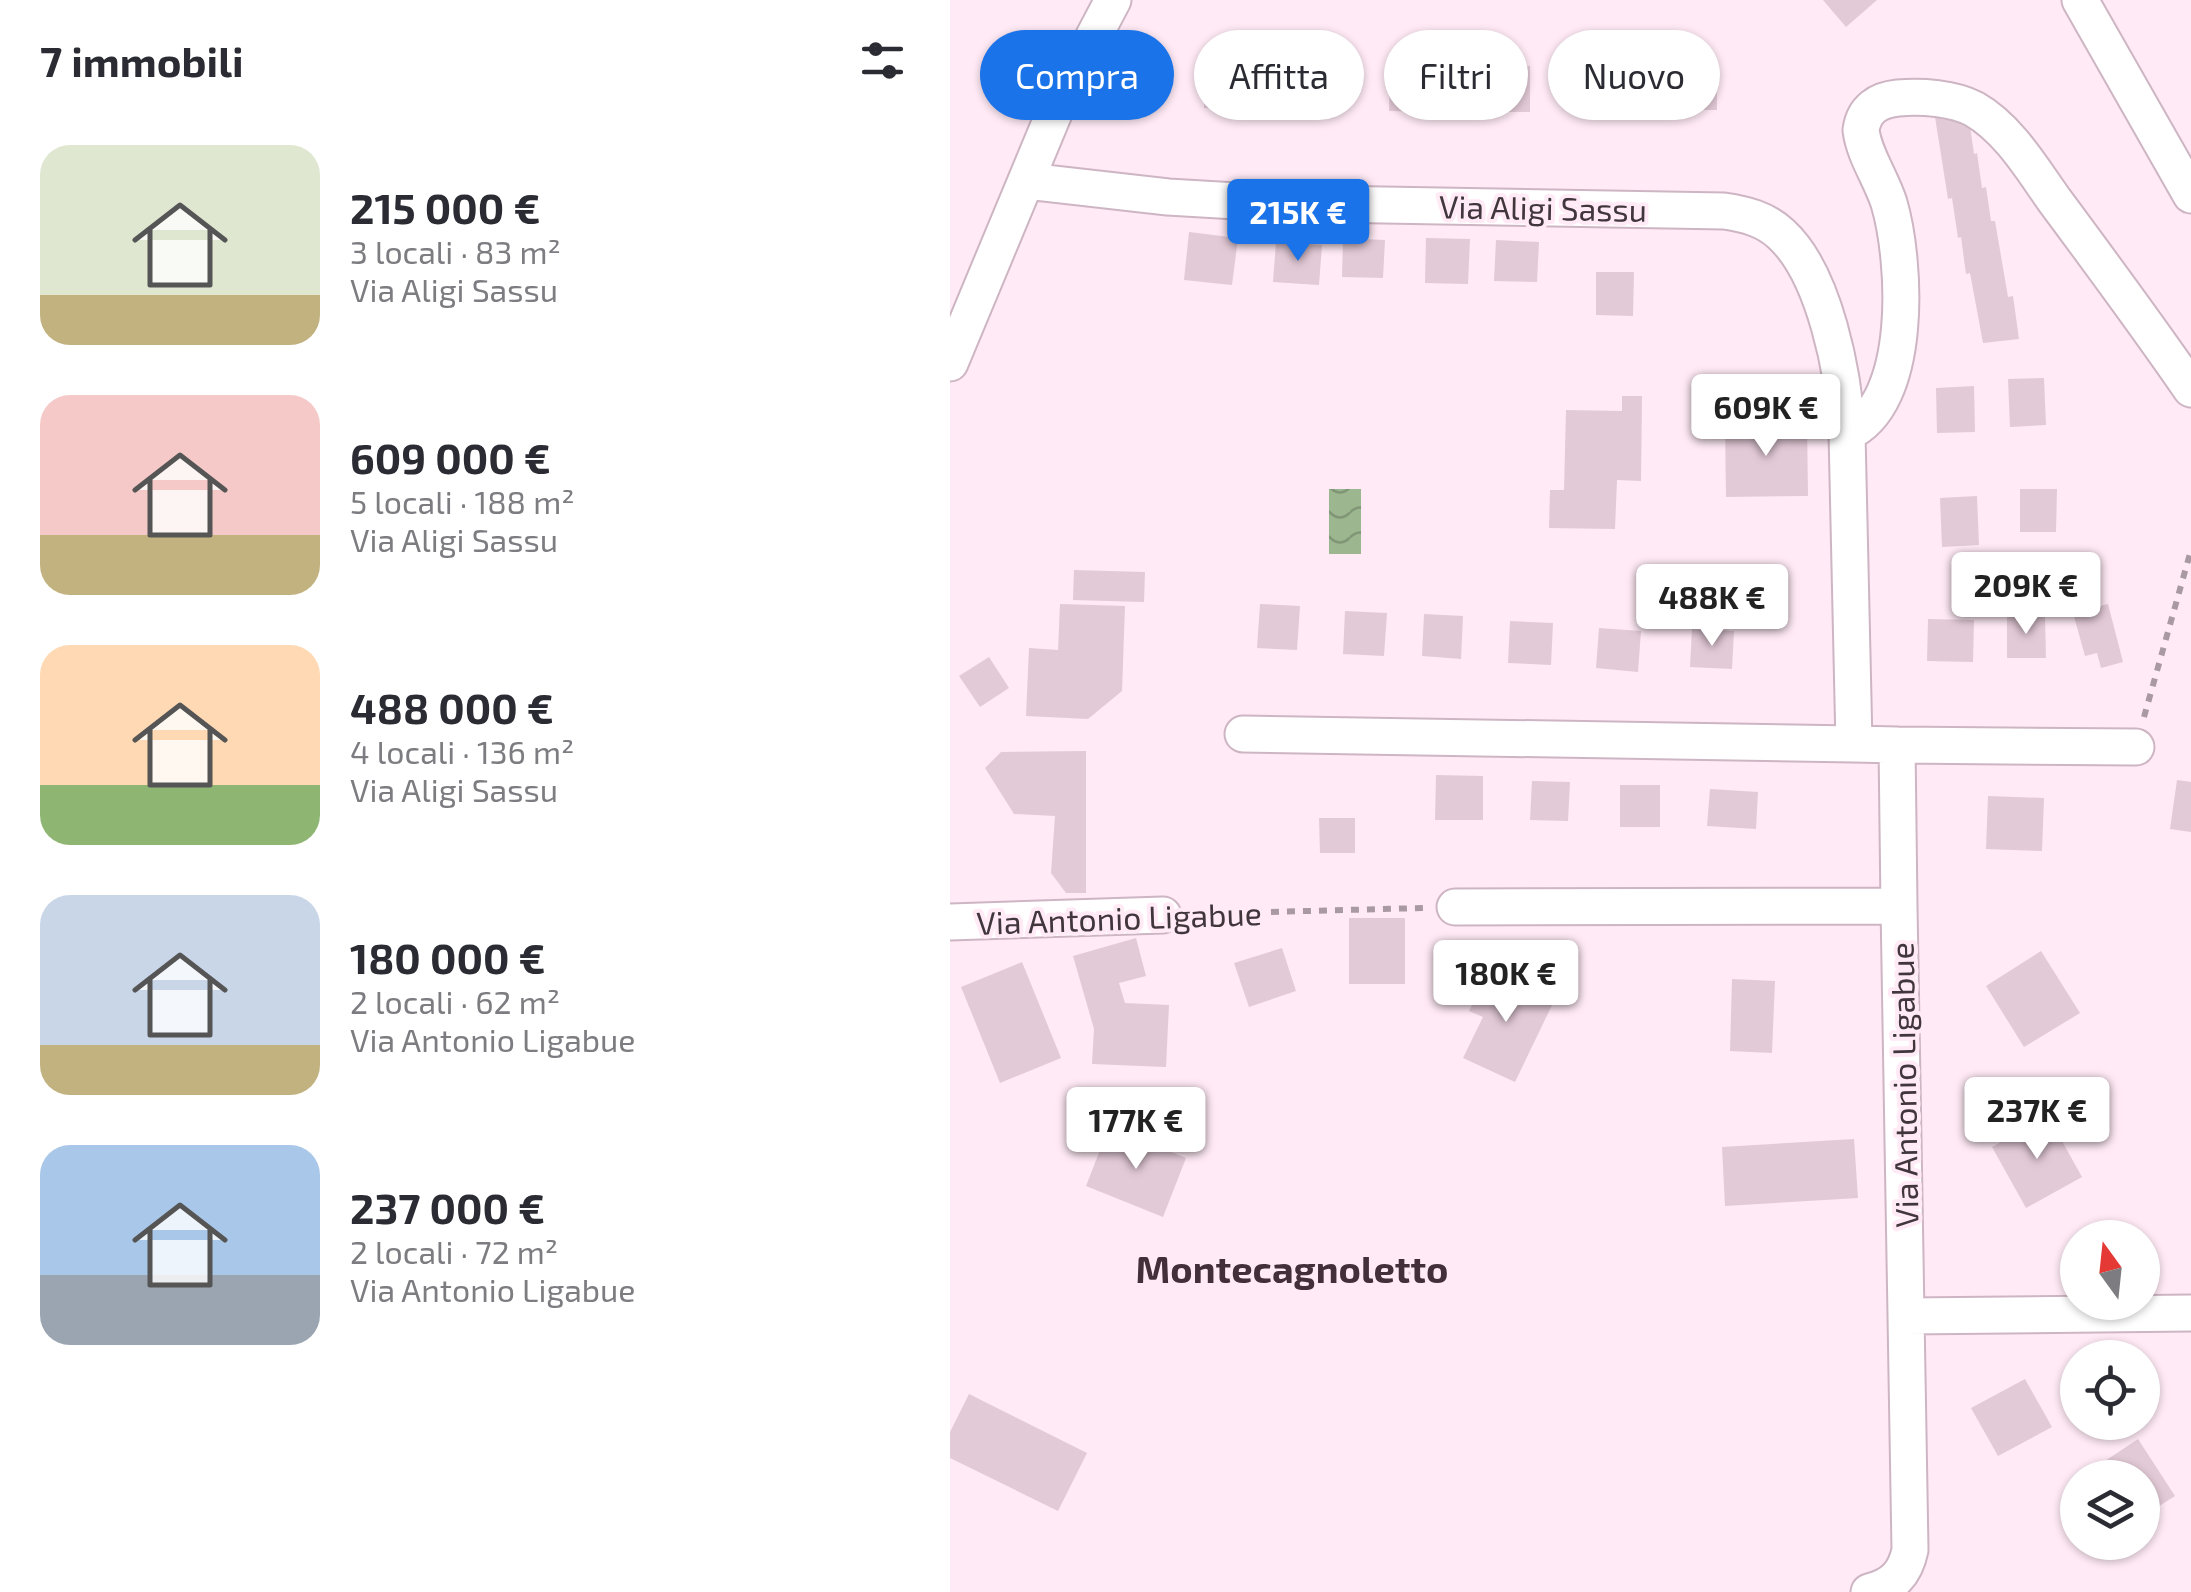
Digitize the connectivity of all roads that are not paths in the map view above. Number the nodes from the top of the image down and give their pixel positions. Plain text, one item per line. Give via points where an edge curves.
1 (1114, 0) edge
2 (2080, 0) edge
3 (1027, 180) junction
4 (2191, 195) edge
5 (950, 363) edge
6 (2191, 388) edge
7 (1847, 432) junction
8 (1243, 734) dead end
9 (1854, 744) junction
10 (1897, 746) junction
11 (2136, 747) road end
12 (1900, 906) junction
13 (1454, 907) road end
14 (1163, 915) road end
15 (950, 922) edge
16 (2191, 1313) edge
17 (1908, 1316) junction
18 (1869, 1592) edge

1 - 3 street via 1057,106
2 - 4 street
3 - 5 street
3 - 7 street, Via Aligi Sassu via 1215,200 1751,216 1792,246 1818,294
6 - 7 street via 1998,128 1958,104 1898,98 1870,108 1861,130 1896,232 1899,326 1883,401
7 - 9 street, Via Aligi Sassu
8 - 9 street
9 - 10 street
10 - 11 street
10 - 12 street
12 - 13 street, Via Antonio Ligabue
12 - 17 street, Via Antonio Ligabue
14 - 15 street, Via Antonio Ligabue
16 - 17 street
17 - 18 street, Via Antonio Ligabue via 1910,1550 1904,1571

